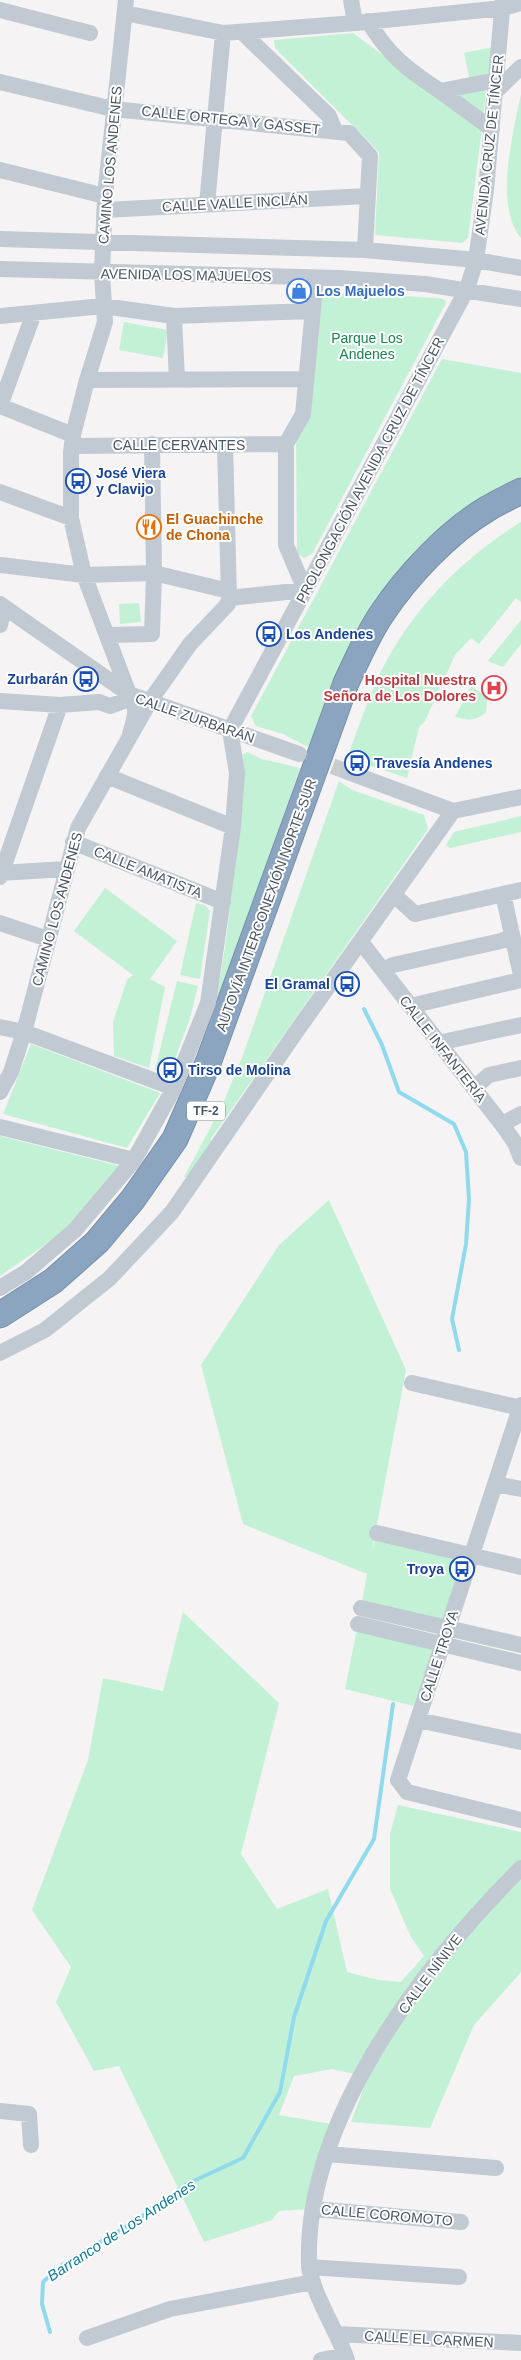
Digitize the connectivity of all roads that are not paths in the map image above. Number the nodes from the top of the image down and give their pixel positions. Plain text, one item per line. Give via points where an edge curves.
1 (351, 0) edge
2 (521, 3) edge
3 (504, 4) edge
4 (125, 6) edge
5 (0, 10) edge
6 (362, 22) junction
7 (242, 32) junction
8 (90, 33) dead end
9 (223, 33) junction
10 (521, 67) edge
11 (0, 82) edge
12 (496, 86) junction
13 (440, 91) junction
14 (113, 109) junction
15 (214, 119) junction
16 (492, 129) junction
17 (342, 132) junction
18 (0, 170) edge
19 (366, 196) junction
20 (105, 203) junction
21 (207, 204) junction
22 (0, 239) edge
23 (103, 242) junction
24 (365, 250) junction
25 (476, 260) junction
26 (521, 268) edge
27 (0, 269) edge
28 (102, 273) junction
29 (316, 278) junction
30 (467, 290) junction
31 (521, 299) edge
32 (104, 306) junction
33 (312, 311) junction
34 (34, 313) junction
35 (0, 316) edge
36 (174, 316) junction
37 (306, 379) junction
38 (87, 380) junction
39 (177, 380) junction
40 (0, 406) edge
41 (72, 440) junction
42 (152, 444) junction
43 (286, 444) junction
44 (226, 445) junction
45 (521, 491) edge
46 (0, 492) edge
47 (521, 507) edge
48 (71, 518) junction
49 (0, 565) edge
50 (154, 574) junction
51 (84, 575) junction
52 (305, 590) junction
53 (229, 595) junction
54 (2, 605) edge
55 (0, 625) edge
56 (107, 635) junction
57 (71, 655) junction
58 (116, 660) junction
59 (129, 694) junction
60 (0, 701) edge
61 (150, 701) junction
62 (99, 702) junction
63 (60, 705) junction
64 (230, 730) junction
65 (130, 734) junction
66 (298, 754) tunnel mouth
67 (348, 772) tunnel mouth
68 (107, 776) junction
69 (521, 796) edge
70 (453, 810) junction
71 (233, 827) junction
72 (73, 842) junction
73 (66, 869) junction
74 (1, 874) edge
75 (521, 890) edge
76 (503, 894) junction
77 (394, 895) junction
78 (224, 902) junction
79 (0, 923) edge
80 (512, 936) junction
81 (48, 939) junction
82 (361, 942) junction
83 (383, 970) junction
84 (521, 976) edge
85 (521, 980) edge
86 (410, 1006) junction
87 (521, 1025) edge
88 (0, 1027) edge
89 (24, 1032) junction
90 (438, 1043) junction
91 (521, 1068) edge
92 (174, 1088) junction
93 (474, 1088) junction
94 (0, 1092) edge
95 (521, 1114) edge
96 (502, 1124) junction
97 (0, 1127) edge
98 (521, 1158) edge
99 (134, 1160) junction
100 (0, 1288) edge
101 (0, 1315) edge
102 (0, 1332) edge
103 (0, 1353) edge
104 (412, 1383) dead end
105 (521, 1407) edge
106 (495, 1484) junction
107 (521, 1489) edge
108 (377, 1533) dead end
109 (472, 1555) junction
110 (521, 1567) edge
111 (361, 1608) dead end
112 (358, 1624) dead end
113 (448, 1628) junction
114 (443, 1645) junction
115 (521, 1645) edge
116 (521, 1663) edge
117 (418, 1720) junction
118 (521, 1742) edge
119 (521, 1820) edge
120 (521, 1868) edge
121 (0, 2111) edge
122 (30, 2146) dead end
123 (327, 2154) junction
124 (496, 2168) dead end
125 (314, 2209) junction
126 (461, 2222) dead end
127 (311, 2274) junction
128 (459, 2277) dead end
129 (336, 2334) junction
130 (87, 2338) dead end
131 (521, 2343) edge
132 (346, 2358) edge
133 (321, 2360) edge

1 - 6 street
2 - 3 street
3 - 6 street
3 - 12 street, AVENIDA CRUZ DE TÍNCER
4 - 9 street
4 - 14 street, CAMINO LOS ANDENES
5 - 8 street
6 - 7 street
6 - 13 street via 405,67
7 - 9 street
7 - 17 street
9 - 15 street
10 - 12 street
11 - 14 street, CALLE ORTEGA Y GASSET
12 - 13 street
12 - 16 street, AVENIDA CRUZ DE TÍNCER
13 - 16 street
14 - 15 street, CALLE ORTEGA Y GASSET
14 - 20 street, CAMINO LOS ANDENES
15 - 17 street, CALLE ORTEGA Y GASSET
15 - 21 street
16 - 25 street, AVENIDA CRUZ DE TÍNCER
17 - 19 street via 370,156
18 - 20 street, CALLE VALLE INCLÁN
19 - 21 street, CALLE VALLE INCLÁN
19 - 24 street
20 - 21 street, CALLE VALLE INCLÁN
20 - 23 street, CAMINO LOS ANDENES
22 - 23 street, AVENIDA LOS MAJUELOS
23 - 24 street, AVENIDA LOS MAJUELOS
23 - 28 street, CAMINO LOS ANDENES
24 - 25 street, AVENIDA LOS MAJUELOS
25 - 26 street, AVENIDA LOS MAJUELOS
25 - 30 street, AVENIDA CRUZ DE TÍNCER
27 - 28 street, AVENIDA LOS MAJUELOS
28 - 29 street, AVENIDA LOS MAJUELOS
28 - 32 street, CAMINO LOS ANDENES
29 - 30 street, AVENIDA LOS MAJUELOS via 425,284
29 - 33 street
30 - 31 street, AVENIDA LOS MAJUELOS
30 - 52 street, PROLONGACIÓN AVENIDA CRUZ DE TÍNCER
32 - 34 street
32 - 36 street
32 - 38 street, CAMINO LOS ANDENES via 105,322
33 - 36 street
33 - 37 street
34 - 35 street
34 - 40 street
36 - 39 street
37 - 39 street
37 - 43 street via 303,414
38 - 39 street
38 - 41 street, CAMINO LOS ANDENES
40 - 41 street
41 - 42 street, CALLE CERVANTES
41 - 48 street, CAMINO LOS ANDENES
42 - 44 street, CALLE CERVANTES
42 - 50 street
43 - 44 street, CALLE CERVANTES
43 - 52 street via 286,545
44 - 53 street
45 - 101 highway, AUTOVÍA INTERCONEXIÓN NORTE-SUR / TF-2 via 486,509 450,537 414,573 382,614 364,645 346,683 208,1063 175,1139 133,1199 96,1242 53,1281
46 - 48 street
47 - 102 highway, AUTOVÍA INTERCONEXIÓN NORTE-SUR / TF-2 via 471,541 431,578 400,617 371,666 340,742 226,1062 200,1123 169,1176 136,1221 87,1270 40,1308
48 - 51 street, CAMINO LOS ANDENES
49 - 51 street
50 - 51 street
50 - 53 street
50 - 56 street via 152,634
51 - 56 street, CAMINO LOS ANDENES
52 - 53 street
52 - 64 street, PROLONGACIÓN AVENIDA CRUZ DE TÍNCER
53 - 61 street, CAMINO LOS ANDENES via 228,604 190,644
54 - 55 street
54 - 57 street, CALLE ZURBARÁN
56 - 58 street, CAMINO LOS ANDENES
57 - 58 street, CALLE ZURBARÁN via 106,668
57 - 59 street, CALLE ZURBARÁN
57 - 62 street via 106,683 107,688
58 - 59 street, CAMINO LOS ANDENES
59 - 61 street, CALLE ZURBARÁN
59 - 62 street via 116,705
59 - 65 street, CAMINO LOS ANDENES via 135,704
60 - 63 street
61 - 64 street, CALLE ZURBARÁN
61 - 65 street, CAMINO LOS ANDENES
62 - 63 street
63 - 74 street
64 - 66 street, CALLE ZURBARÁN
64 - 71 street via 237,773
65 - 68 street, CAMINO LOS ANDENES
67 - 70 street
68 - 71 street
68 - 72 street, CAMINO LOS ANDENES
69 - 70 street
70 - 77 street
71 - 78 street
72 - 73 street, CAMINO LOS ANDENES
72 - 78 street, CALLE AMATISTA
73 - 74 street
73 - 81 street, CAMINO LOS ANDENES
75 - 76 street
76 - 77 street via 415,914
76 - 80 street
77 - 82 street
78 - 92 street via 208,1003
79 - 81 street
80 - 83 street
80 - 84 street
81 - 89 street, CAMINO LOS ANDENES
82 - 83 street, CALLE INFANTERÍA
82 - 103 street via 172,1212 110,1278 45,1330
83 - 86 street, CALLE INFANTERÍA
85 - 86 street
86 - 90 street, CALLE INFANTERÍA
87 - 90 street
88 - 89 street
89 - 92 street
89 - 94 street, CAMINO LOS ANDENES via 11,1072
90 - 93 street, CALLE INFANTERÍA
91 - 93 street via 489,1075
92 - 99 street
93 - 96 street, CALLE INFANTERÍA
95 - 96 street
96 - 98 street, CALLE INFANTERÍA
97 - 99 street
99 - 100 street via 75,1230 26,1272
104 - 105 street
105 - 106 street, CALLE TROYA
106 - 107 street
106 - 109 street, CALLE TROYA
108 - 109 street
109 - 110 street
109 - 113 street, CALLE TROYA
111 - 113 street
112 - 114 street
113 - 114 street, CALLE TROYA
113 - 115 street
114 - 116 street
114 - 117 street, CALLE TROYA
117 - 118 street
117 - 119 street, CALLE TROYA via 398,1780 408,1792
120 - 123 street, CALLE NÍNIVE via 433,1964 363,2070
121 - 122 street via 29,2114
123 - 124 street
123 - 125 street, CALLE NÍNIVE
125 - 126 street, CALLE COROMOTO
125 - 127 street, CALLE NÍNIVE
127 - 128 street
127 - 129 street
127 - 130 street via 170,2309
129 - 131 street, CALLE EL CARMEN
129 - 132 street
132 - 133 street

